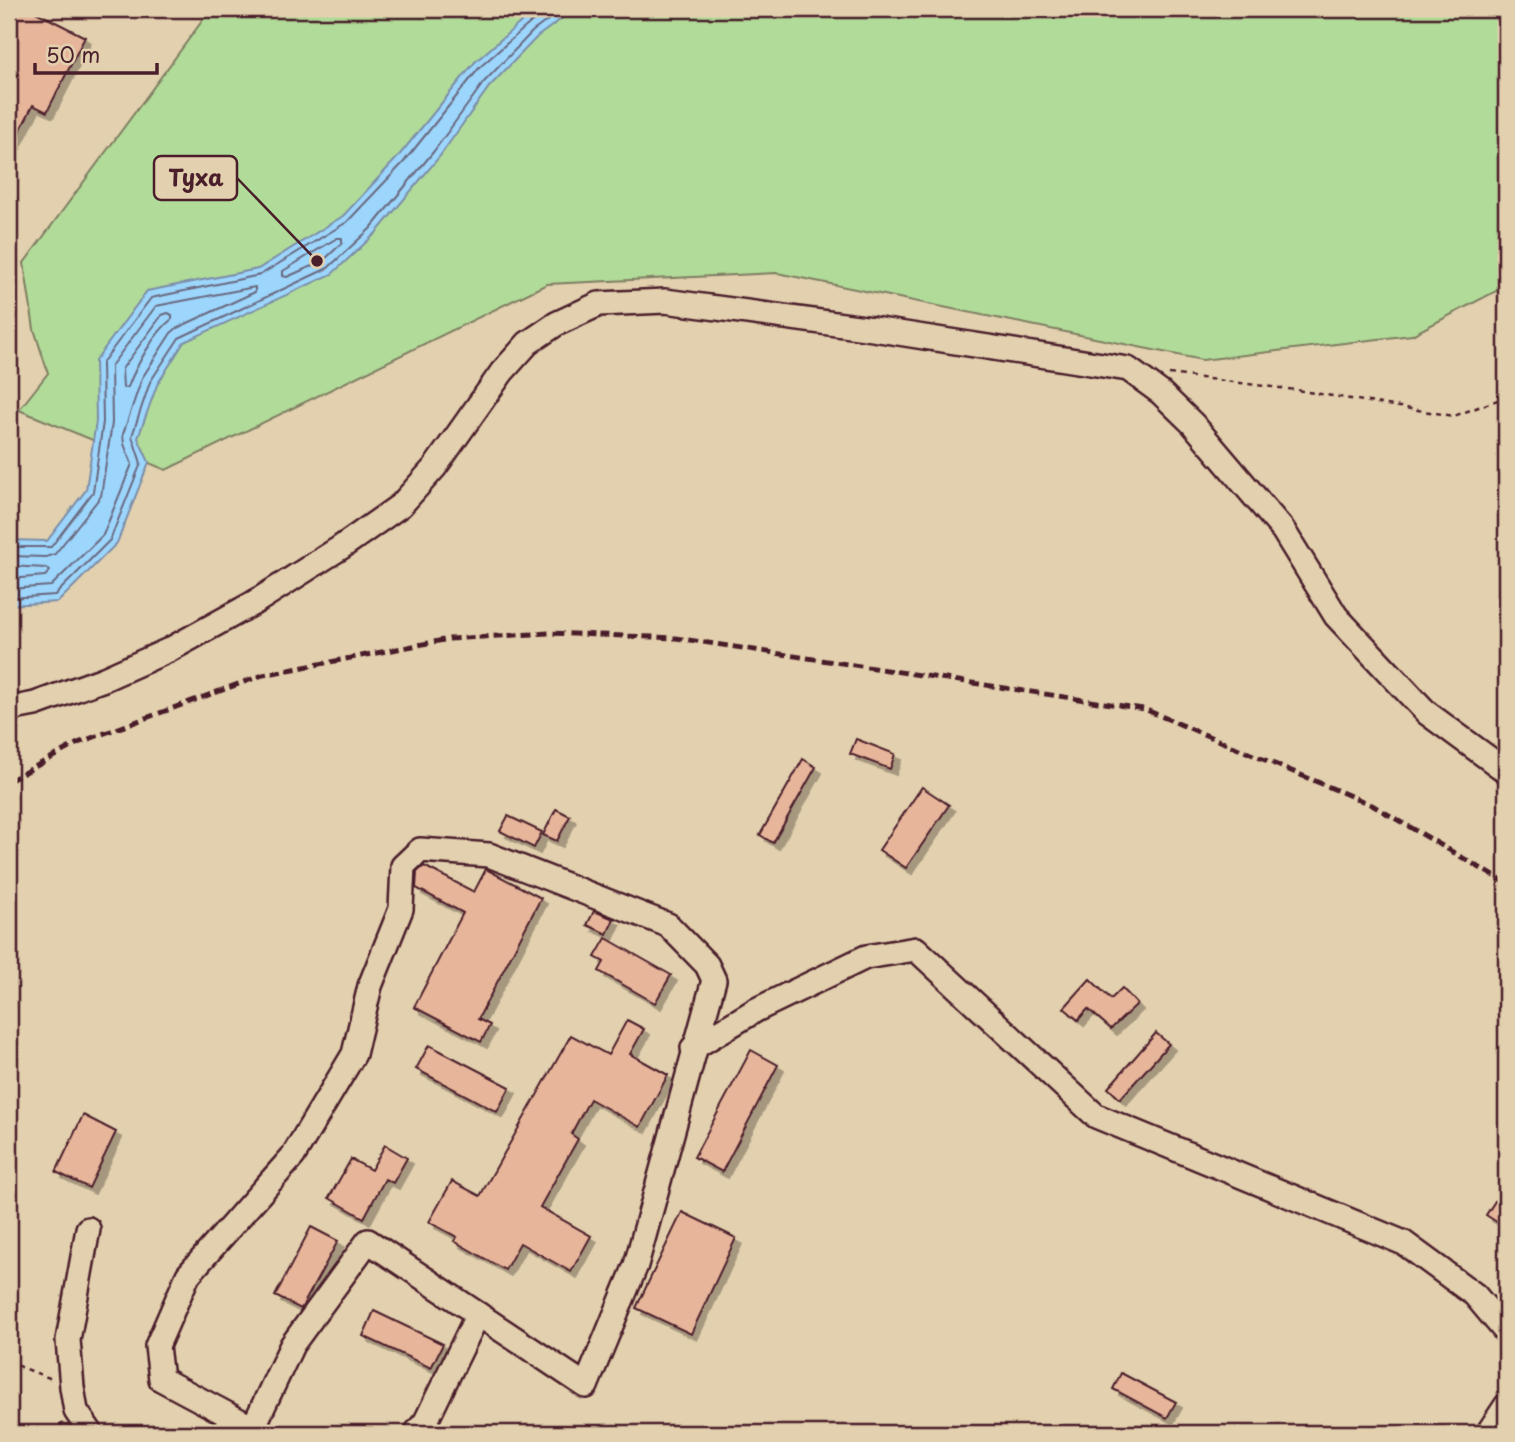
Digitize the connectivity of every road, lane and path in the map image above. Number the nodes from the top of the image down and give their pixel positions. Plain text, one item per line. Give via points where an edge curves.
1 (1166, 374) dead end
2 (1506, 397) edge
3 (9, 709) edge
4 (1506, 771) edge
5 (693, 1048) junction
6 (88, 1230) dead end
7 (478, 1314) junction
8 (1506, 1332) edge
9 (9, 1360) edge
10 (72, 1387) junction
11 (1506, 1406) edge
12 (256, 1432) edge
13 (91, 1433) edge
14 (416, 1433) edge
15 (1488, 1433) edge

1 - 2 path via 1454,416
3 - 4 street via 115,674 169,650 263,597 401,505 528,343 599,304 665,301 1128,369 1193,424 1283,530 1336,617 1427,713
5 - 7 street via 636,1265 586,1386
5 - 8 street via 756,1010 866,957 916,949 1096,1116 1404,1243 1475,1295
5 - 12 street via 713,980 707,965 668,925 489,855 420,850 403,866 401,909 370,986 354,1054 293,1156 188,1275 157,1346 161,1379
6 - 10 street via 68,1340
7 - 12 street via 368,1241 292,1345
7 - 14 street
9 - 10 path
10 - 13 street via 76,1411
11 - 15 street

